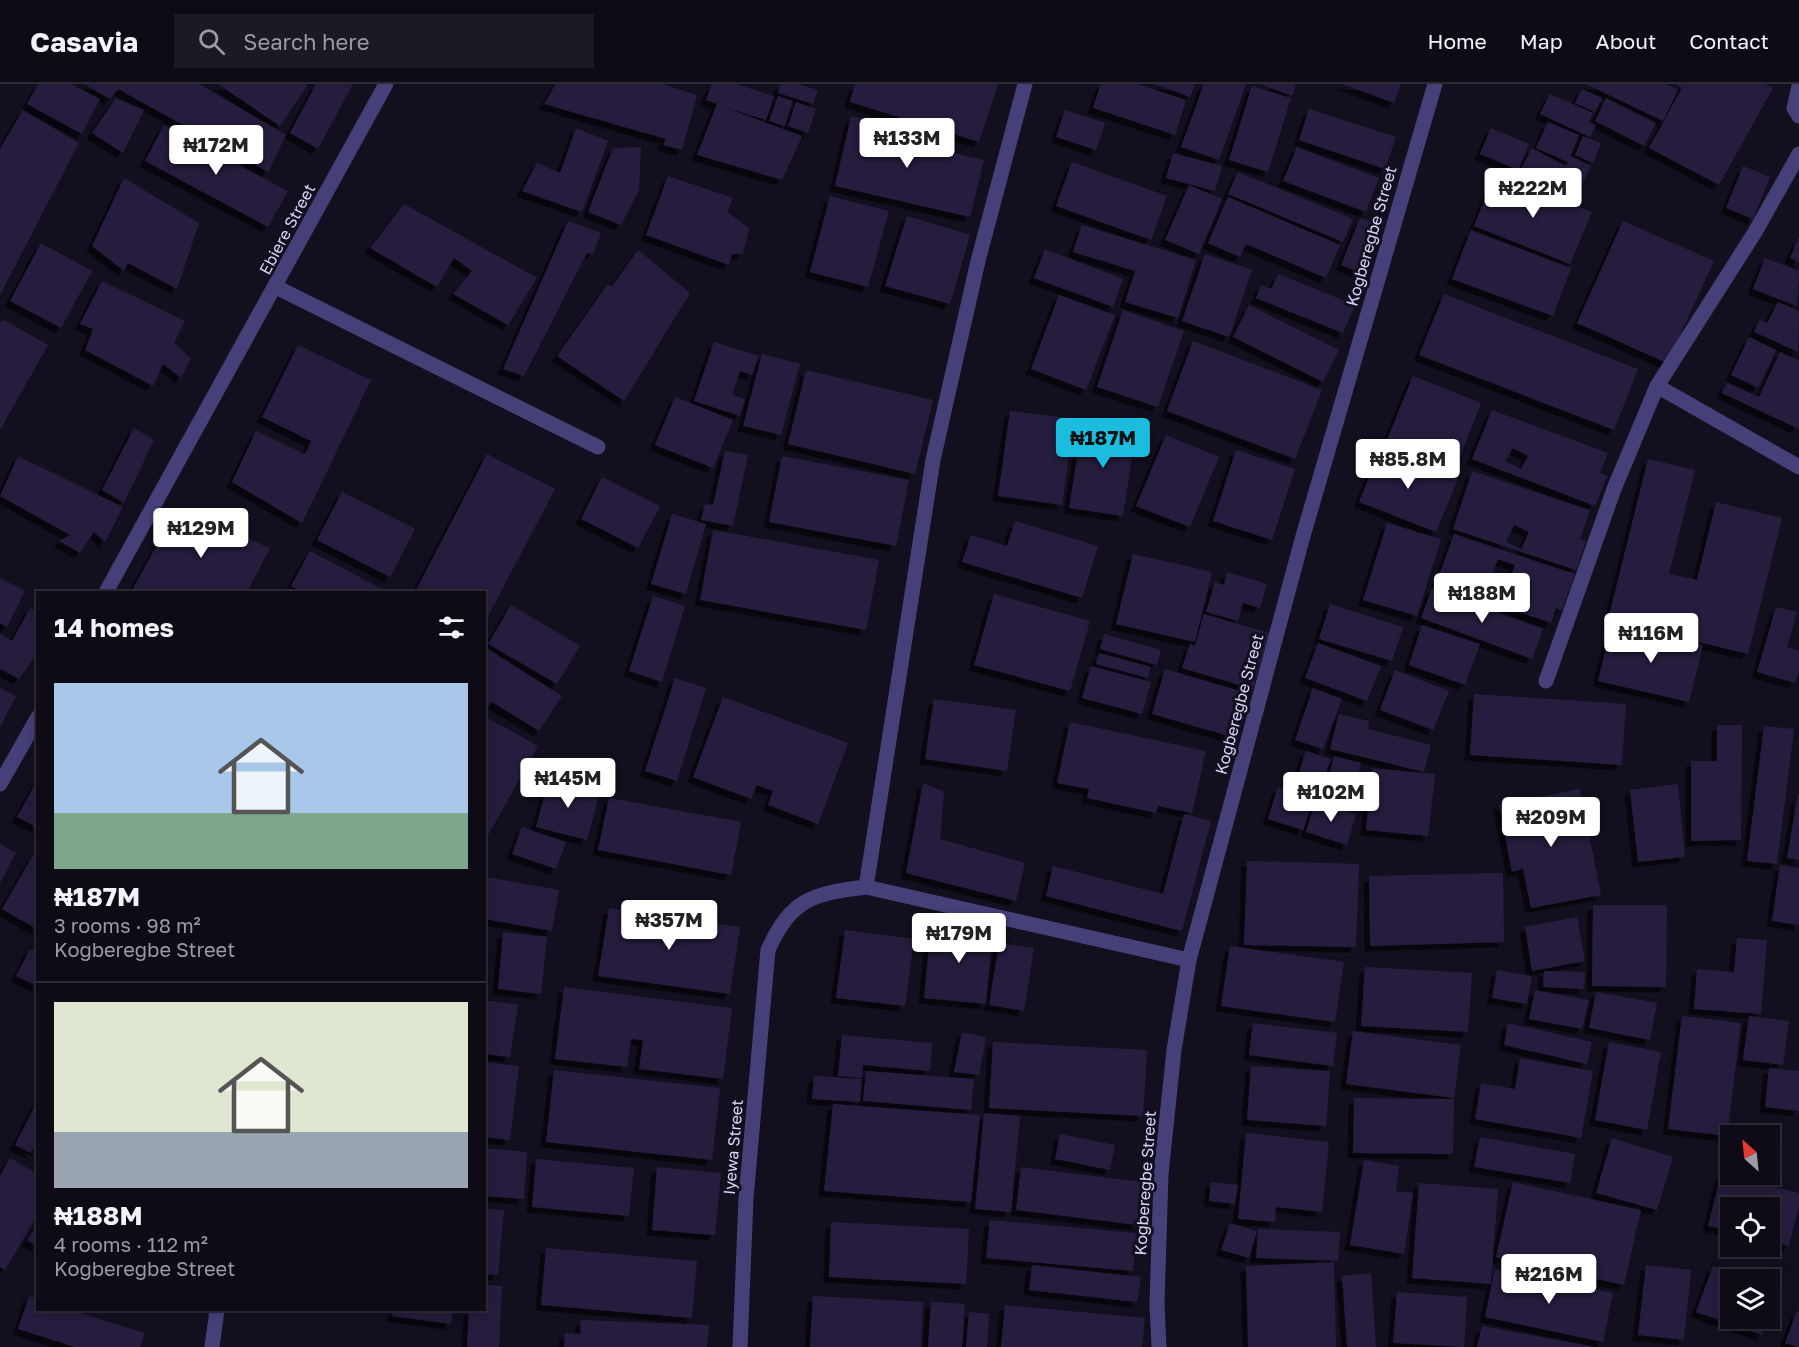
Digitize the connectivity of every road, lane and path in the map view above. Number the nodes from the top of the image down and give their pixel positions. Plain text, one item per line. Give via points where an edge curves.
1 (386, 84) edge
2 (1025, 84) edge
3 (1435, 84) edge
4 (1799, 86) edge
5 (1799, 116) edge
6 (1799, 154) edge
7 (276, 287) junction
8 (1657, 386) junction
9 (598, 447) dead end
10 (1799, 468) edge
11 (107, 591) edge
12 (1546, 681) dead end
13 (36, 721) edge
14 (0, 784) edge
15 (866, 887) junction
16 (1189, 960) junction
17 (217, 1311) edge
18 (212, 1347) edge
19 (740, 1347) edge
20 (1159, 1347) edge

1 - 7 street, Ebiere Street
2 - 15 street via 978,261 933,460
3 - 16 street, Kogberegbe Street via 1303,536
4 - 5 street via 1794,108
6 - 8 street via 1755,232
7 - 9 street
7 - 11 street, Ebiere Street
8 - 10 street
8 - 12 street via 1614,489
13 - 14 street
15 - 16 street
15 - 19 street, Iyewa Street via 826,892 798,905 779,926 768,950 746,1198
16 - 20 street, Kogberegbe Street via 1174,1050 1161,1174
17 - 18 street

